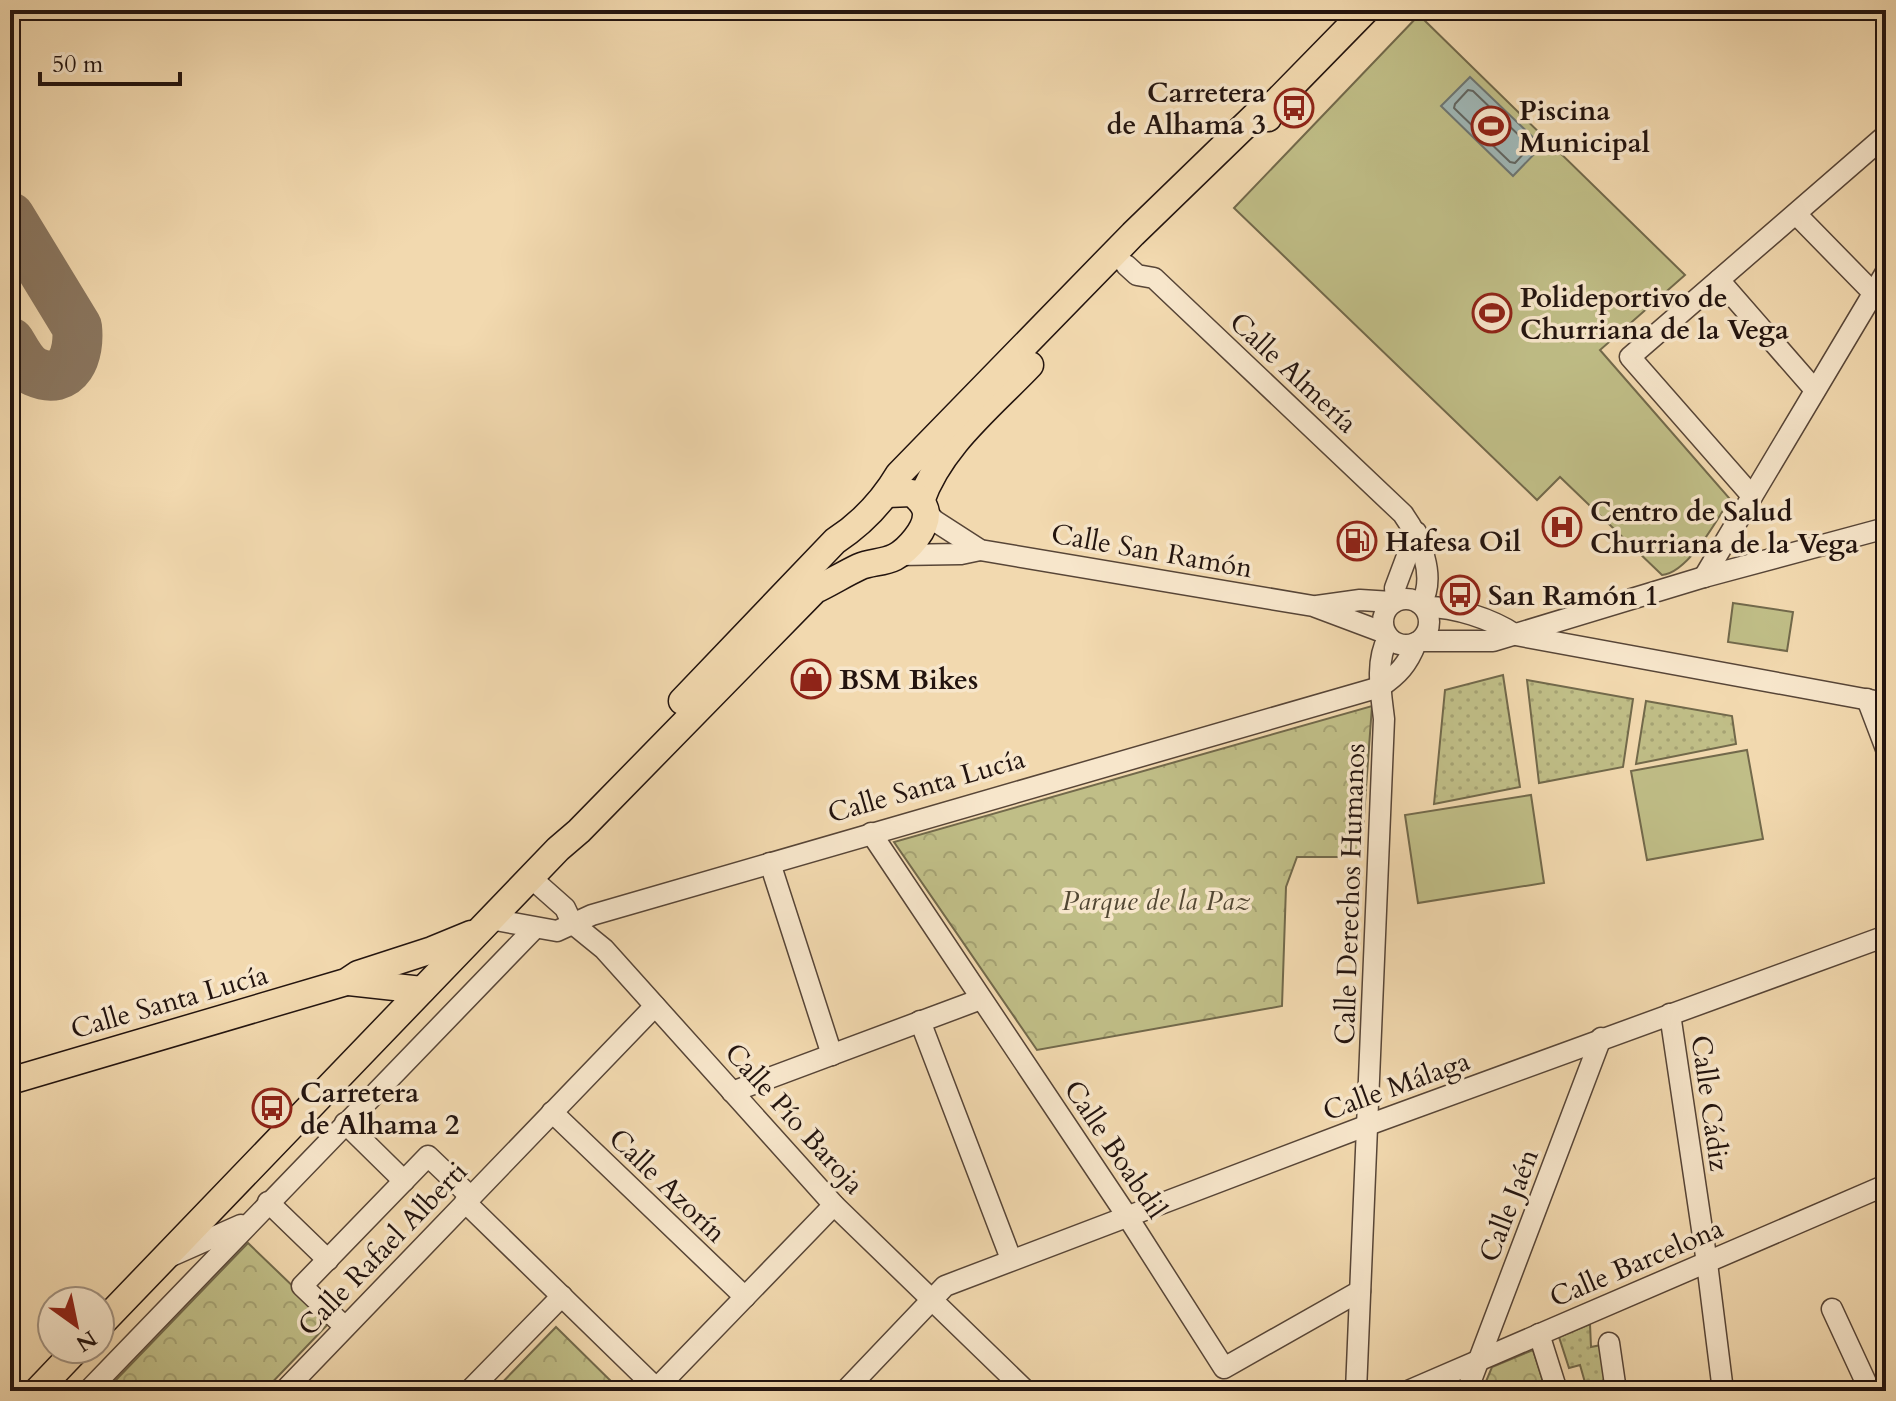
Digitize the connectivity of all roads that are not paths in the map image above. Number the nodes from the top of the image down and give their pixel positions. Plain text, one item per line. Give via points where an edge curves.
1 (1366, 10) edge
2 (1275, 103) junction
3 (1886, 135) edge
4 (1796, 214) junction
5 (1126, 265) junction
6 (1886, 272) edge
7 (1719, 280) junction
8 (1879, 300) edge
9 (1815, 390) junction
10 (1752, 496) junction
11 (908, 500) junction
12 (1886, 528) edge
13 (1416, 532) junction
14 (851, 535) junction
15 (980, 550) junction
16 (898, 555) junction
17 (864, 565) junction
18 (1704, 577) junction
19 (1394, 601) junction
20 (1313, 606) junction
21 (1423, 606) junction
22 (1516, 635) junction
23 (1386, 636) junction
24 (1418, 642) junction
25 (1380, 687) junction
26 (1876, 701) edge
27 (1886, 749) edge
28 (871, 833) junction
29 (558, 849) junction
30 (770, 863) junction
31 (530, 877) junction
32 (572, 923) junction
33 (485, 924) junction
34 (535, 928) junction
35 (1886, 936) edge
36 (346, 982) junction
37 (372, 984) junction
38 (422, 990) junction
39 (981, 999) junction
40 (655, 1006) junction
41 (1670, 1014) junction
42 (920, 1021) junction
43 (384, 1029) junction
44 (1601, 1038) junction
45 (832, 1055) junction
46 (10, 1081) edge
47 (732, 1092) junction
48 (552, 1112) junction
49 (345, 1123) junction
50 (1368, 1125) junction
51 (404, 1181) junction
52 (1886, 1185) edge
53 (468, 1199) junction
54 (268, 1202) junction
55 (834, 1205) junction
56 (1127, 1216) junction
57 (250, 1222) junction
58 (164, 1259) junction
59 (1011, 1259) junction
60 (328, 1260) junction
61 (1707, 1263) junction
62 (1360, 1291) junction
63 (562, 1296) junction
64 (745, 1297) junction
65 (932, 1299) junction
66 (116, 1308) edge
67 (1832, 1309) dead end
68 (345, 1327) junction
69 (1539, 1334) junction
70 (1609, 1343) dead end
71 (1480, 1359) junction
72 (62, 1365) edge
73 (99, 1387) edge
74 (1018, 1388) edge
75 (655, 1390) edge
76 (37, 1391) edge
77 (284, 1391) edge
78 (469, 1391) edge
79 (845, 1391) edge
80 (1356, 1391) edge
81 (1408, 1391) edge
82 (1467, 1391) edge
83 (1557, 1391) edge
84 (1616, 1391) edge
85 (1723, 1391) edge
86 (1870, 1391) edge

1 - 2 main road
2 - 5 main road via 1267,119
2 - 11 main road via 1260,111 1133,234 899,474
3 - 4 street
4 - 7 street
4 - 8 street
5 - 11 main road via 942,457
5 - 13 street, Calle Almería via 1137,275 1154,278
6 - 8 street
7 - 9 street
7 - 10 street via 1630,357
8 - 9 street
9 - 10 street
10 - 18 street
11 - 14 main road
11 - 15 street, Calle San Ramón
11 - 16 main road via 923,526
12 - 18 street
13 - 19 street
13 - 21 street, Calle Almería via 1429,591
14 - 17 main road
14 - 29 main road via 804,587 780,598 652,733 572,825
15 - 16 street, Calle San Ramón
15 - 20 street, Calle San Ramón
16 - 17 main road
17 - 29 main road via 815,590
18 - 22 street
19 - 20 street, Calle San Ramón
19 - 21 street via 1409,599
19 - 23 street via 1382,622
20 - 23 street, Calle San Ramón
21 - 22 street via 1503,626
21 - 24 street via 1429,625
22 - 24 street via 1493,641
22 - 26 street
23 - 24 street via 1401,645
23 - 25 street, Calle Derechos Humanos
24 - 25 street via 1398,676
25 - 28 street, Calle Santa Lucía
25 - 50 street, Calle Derechos Humanos via 1384,719
26 - 27 street
28 - 30 street, Calle Santa Lucía
28 - 39 street, Calle Boabdil
29 - 31 main road
30 - 32 street, Calle Santa Lucía
30 - 45 street
31 - 32 street, Calle Pío Baroja via 565,908
31 - 33 main road
32 - 34 street, Calle Santa Lucía via 557,931
32 - 40 street, Calle Pío Baroja via 604,949
33 - 34 street, Calle Santa Lucía
33 - 36 main road, Calle Santa Lucía
33 - 38 main road
34 - 49 street
35 - 41 street, Calle Málaga
36 - 37 main road, Calle Santa Lucía
36 - 46 main road, Calle Santa Lucía
37 - 38 main road, Calle Santa Lucía
37 - 43 main road
38 - 43 main road
39 - 42 street
39 - 56 street, Calle Boabdil
40 - 47 street, Calle Pío Baroja
40 - 48 street, Calle Rafael Alberti
41 - 44 street, Calle Málaga
41 - 61 street, Calle Cádiz
42 - 45 street
42 - 59 street
43 - 58 main road
44 - 50 street, Calle Málaga
44 - 71 street, Calle Jaén
45 - 47 street
47 - 55 street, Calle Pío Baroja
48 - 53 street, Calle Rafael Alberti
48 - 64 street, Calle Azorín
49 - 51 street
49 - 54 street
50 - 56 street, Calle Málaga
50 - 62 street, Calle Derechos Humanos
51 - 53 street via 428,1156
51 - 60 street
52 - 61 street, Calle Barcelona
53 - 63 street
53 - 68 street, Calle Rafael Alberti
54 - 57 street
54 - 60 street
55 - 64 street
55 - 65 street, Calle Pío Baroja
56 - 59 street, Calle Málaga
56 - 62 street, Calle Boabdil via 1224,1368
57 - 58 street
57 - 73 street
58 - 66 main road
59 - 65 street, Calle Málaga via 945,1286
60 - 68 street via 302,1286
61 - 69 street, Calle Barcelona
61 - 85 street, Calle Cádiz
62 - 80 street, Calle Derechos Humanos
63 - 75 street
63 - 78 street
64 - 75 street
65 - 74 street, Calle Pío Baroja
65 - 79 street, Calle Málaga
67 - 86 street
68 - 77 street, Calle Rafael Alberti
69 - 71 street, Calle Barcelona
69 - 83 street
70 - 84 street
71 - 81 street, Calle Barcelona
71 - 82 street, Calle Jaén
72 - 76 main road

